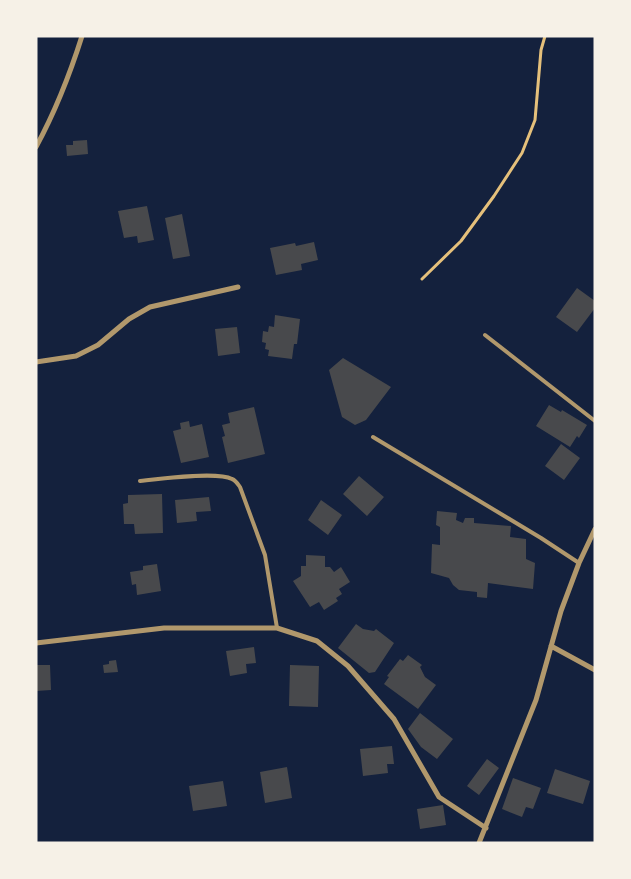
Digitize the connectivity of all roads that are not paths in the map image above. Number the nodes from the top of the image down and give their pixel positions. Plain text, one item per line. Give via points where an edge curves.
1 (82, 36) edge
2 (36, 147) edge
3 (238, 287) dead end
4 (484, 335) dead end
5 (36, 362) edge
6 (595, 420) edge
7 (373, 437) dead end
8 (140, 482) dead end
9 (595, 529) edge
10 (579, 563) junction
11 (277, 628) junction
12 (36, 643) edge
13 (551, 646) junction
14 (595, 670) edge
15 (486, 828) junction
16 (479, 843) edge

1 - 2 street via 73,65
3 - 5 street via 150,307 129,319 98,345 76,356
4 - 6 lane
7 - 10 lane
8 - 11 lane via 222,476 232,479 240,487 266,554
9 - 10 street
10 - 13 street
11 - 12 street via 164,628
11 - 15 street via 317,641 348,666 394,718 439,798
13 - 14 street
13 - 15 street via 536,700
15 - 16 street

